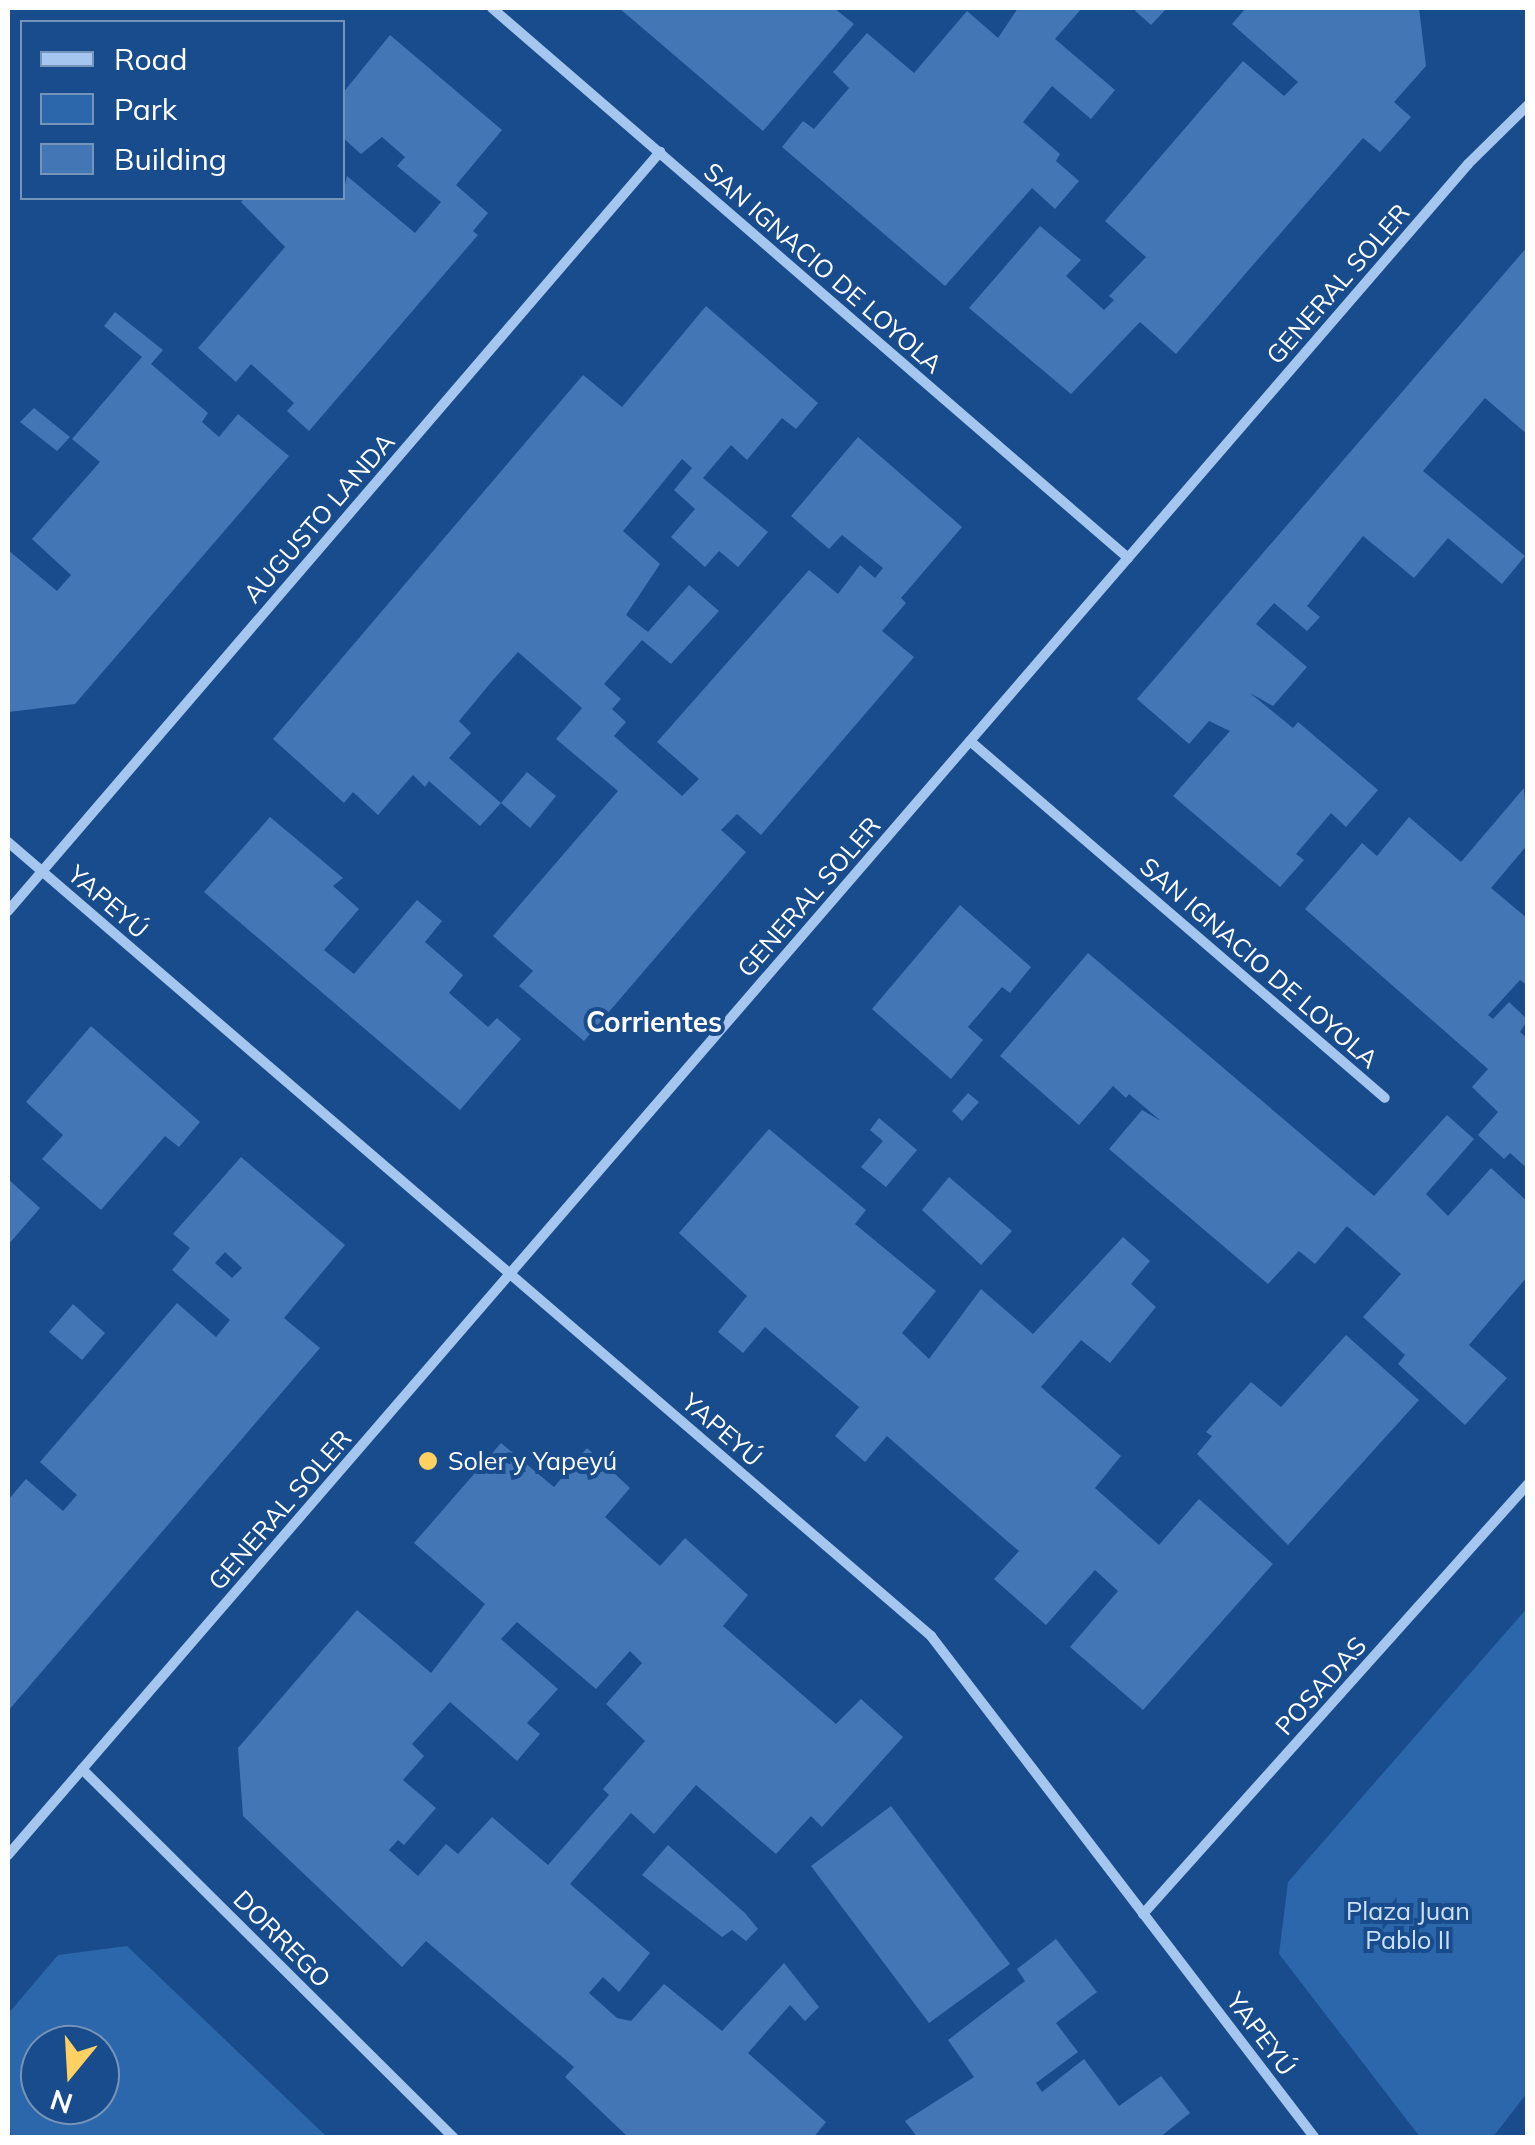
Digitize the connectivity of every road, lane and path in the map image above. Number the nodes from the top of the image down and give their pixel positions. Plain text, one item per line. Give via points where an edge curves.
1 (492, 8) edge
2 (1528, 105) edge
3 (660, 152) junction
4 (1128, 558) junction
5 (970, 741) junction
6 (8, 842) edge
7 (42, 871) junction
8 (8, 911) edge
9 (1384, 1098) dead end
10 (510, 1274) junction
11 (1528, 1484) edge
12 (82, 1769) junction
13 (8, 1855) edge
14 (1144, 1914) junction
15 (454, 2138) edge
16 (1315, 2138) edge

1 - 3 street, SAN IGNACIO DE LOYOLA
2 - 4 street, GENERAL SOLER via 1468,164
3 - 4 street, SAN IGNACIO DE LOYOLA
3 - 7 street, AUGUSTO LANDA
4 - 5 street, GENERAL SOLER
5 - 9 street, SAN IGNACIO DE LOYOLA
5 - 10 street, GENERAL SOLER
6 - 7 street, YAPEYÚ
7 - 8 street, AUGUSTO LANDA
7 - 10 street, YAPEYÚ
10 - 12 street, GENERAL SOLER
10 - 14 street, YAPEYÚ via 931,1636
11 - 14 street, POSADAS
12 - 13 street, GENERAL SOLER
12 - 15 street, DORREGO
14 - 16 street, YAPEYÚ

